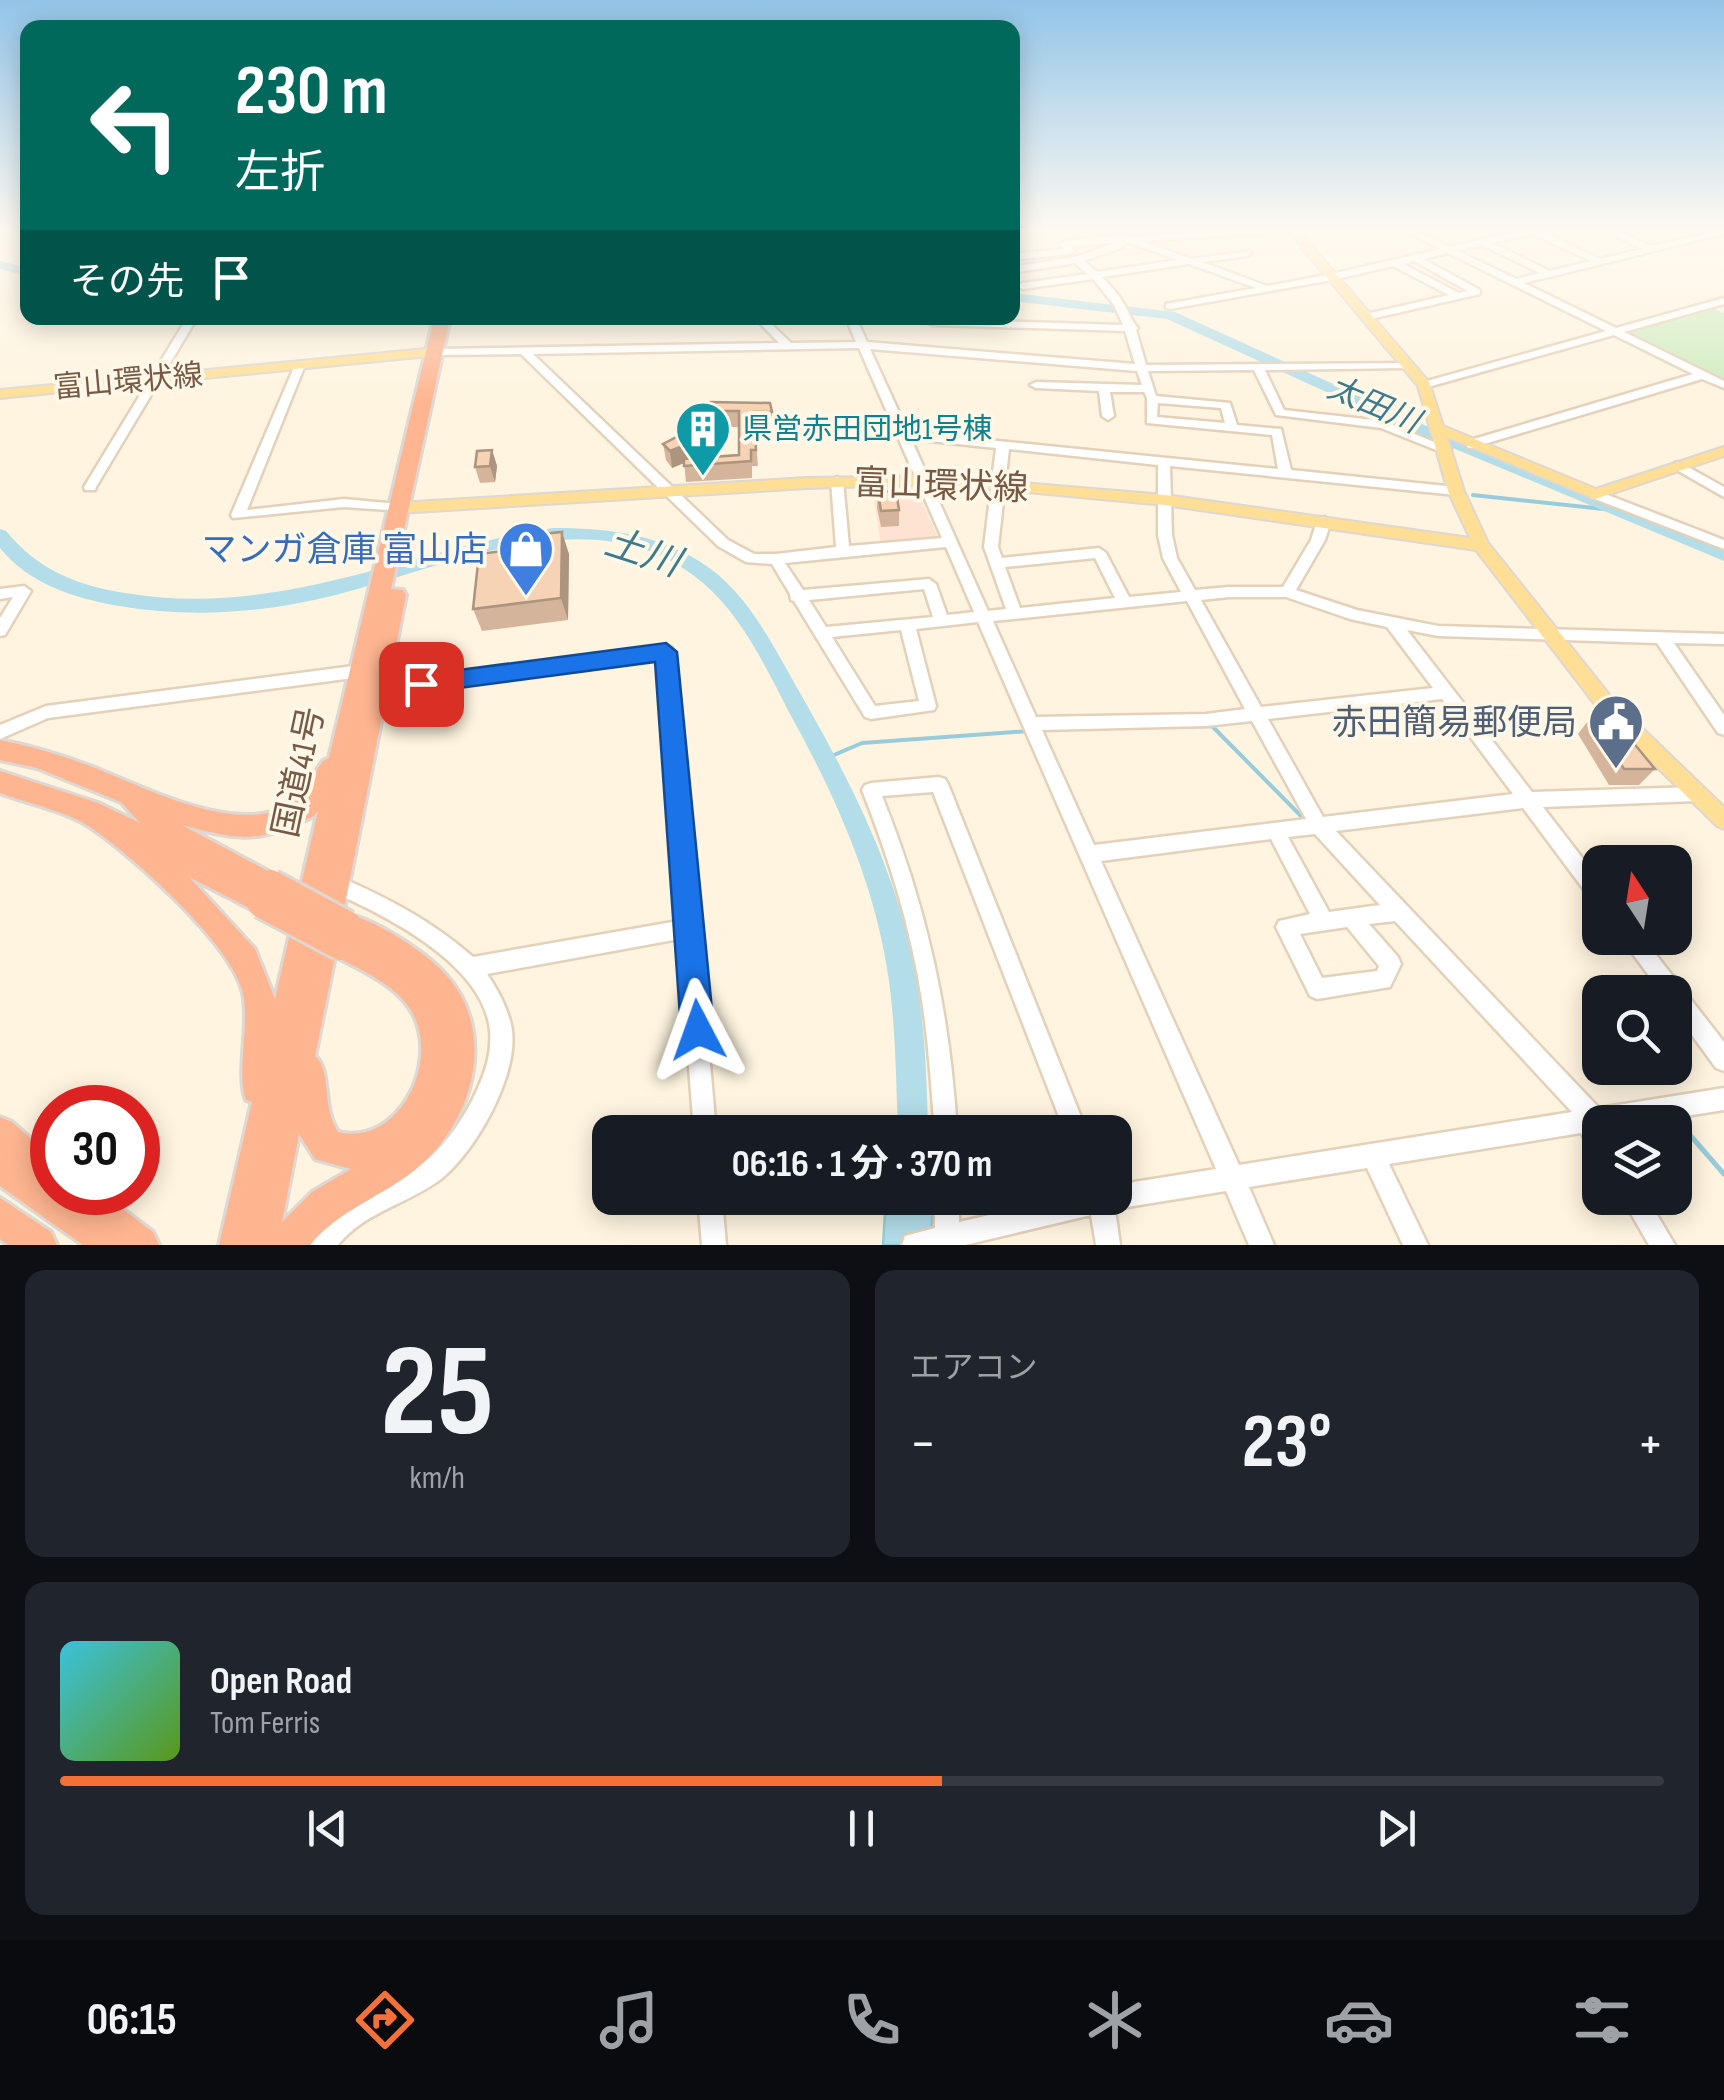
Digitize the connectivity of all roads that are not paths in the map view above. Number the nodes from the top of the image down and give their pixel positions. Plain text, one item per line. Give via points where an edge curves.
1 (1109, 288) edge
2 (1268, 288) edge
3 (1341, 288) edge
4 (1442, 288) edge
5 (1470, 288) edge
6 (1526, 288) edge
7 (1457, 296) junction
8 (1724, 300) edge
9 (1710, 304) junction
10 (1170, 306) dead end
11 (1724, 311) edge
12 (1366, 318) junction
13 (1020, 322) edge
14 (1131, 324) junction
15 (188, 325) edge
16 (445, 325) edge
17 (767, 325) edge
18 (854, 325) edge
19 (933, 325) edge
20 (1616, 331) junction
21 (787, 345) junction
22 (864, 345) junction
23 (939, 348) junction
24 (523, 350) junction
25 (440, 352) junction
26 (1032, 358) junction
27 (1408, 364) junction
28 (300, 365) junction
29 (1258, 367) junction
30 (1141, 368) junction
31 (1702, 374) junction
32 (154, 379) junction
33 (1424, 385) junction
34 (1724, 386) edge
35 (1104, 388) junction
36 (0, 394) edge
37 (1151, 394) junction
38 (1108, 416) dead end
39 (1232, 428) junction
40 (1439, 430) junction
41 (903, 436) junction
42 (1004, 444) junction
43 (1472, 444) junction
44 (1445, 449) junction
45 (1724, 451) edge
46 (1164, 461) junction
47 (1679, 466) junction
48 (1286, 475) junction
49 (924, 480) junction
50 (837, 481) junction
51 (999, 483) junction
52 (90, 487) dead end
53 (669, 491) junction
54 (1456, 491) junction
55 (1724, 493) edge
56 (1595, 494) junction
57 (1164, 500) junction
58 (405, 508) junction
59 (1324, 522) junction
60 (950, 542) junction
61 (1482, 545) junction
62 (1724, 545) edge
63 (842, 551) junction
64 (776, 558) junction
65 (996, 562) junction
66 (1288, 592) junction
67 (0, 594) edge
68 (796, 596) junction
69 (1194, 596) junction
70 (1124, 602) junction
71 (1014, 614) junction
72 (984, 616) junction
73 (942, 622) junction
74 (1392, 622) junction
75 (908, 625) junction
76 (0, 631) edge
77 (822, 632) junction
78 (1553, 636) junction
79 (1662, 638) junction
80 (1724, 639) edge
81 (363, 688) junction
82 (1445, 692) junction
83 (1259, 714) junction
84 (1031, 724) junction
85 (1724, 728) edge
86 (3, 742) edge
87 (4, 783) edge
88 (114, 785) junction
89 (1696, 794) junction
90 (1527, 800) junction
91 (88, 811) junction
92 (1724, 820) edge
93 (1318, 825) junction
94 (1275, 830) junction
95 (1088, 854) junction
96 (1582, 872) edge
97 (335, 884) junction
98 (266, 894) junction
99 (1399, 912) junction
100 (1352, 918) junction
101 (1324, 922) junction
102 (690, 928) junction
103 (344, 935) junction
104 (1644, 955) edge
105 (468, 968) junction
106 (1659, 975) edge
107 (1692, 1018) edge
108 (1724, 1060) edge
109 (1724, 1099) edge
110 (1692, 1106) edge
111 (704, 1115) edge
112 (945, 1115) edge
113 (1069, 1115) edge
114 (1582, 1115) edge
115 (1582, 1130) edge
116 (0, 1134) edge
117 (1373, 1156) junction
118 (30, 1161) edge
119 (0, 1165) edge
120 (1234, 1180) junction
121 (1132, 1194) edge
122 (99, 1215) edge
123 (711, 1215) edge
124 (946, 1215) edge
125 (1038, 1215) edge
126 (1107, 1215) edge
127 (1645, 1215) edge
128 (0, 1216) edge
129 (944, 1238) junction
130 (38, 1245) edge
131 (115, 1245) edge
132 (140, 1245) edge
133 (238, 1245) edge
134 (259, 1245) edge
135 (288, 1245) edge
136 (322, 1245) edge
137 (714, 1245) edge
138 (914, 1245) edge
139 (1108, 1245) edge
140 (1262, 1245) edge
141 (1416, 1245) edge
142 (1664, 1245) edge

1 - 14 street
2 - 10 street
3 - 12 main road
4 - 7 street
5 - 7 street via 1477,292
6 - 20 street
7 - 12 street
8 - 9 street
9 - 11 street
9 - 20 street
12 - 27 main road
13 - 14 street
14 - 30 street
15 - 32 street
16 - 25 highway, 国道41号
17 - 21 street
18 - 22 street
19 - 23 street
20 - 31 street
20 - 33 street
21 - 22 street
21 - 24 street
22 - 23 street
22 - 41 street
23 - 26 street
24 - 25 street
24 - 53 street
25 - 28 main road, 富山環状線
25 - 58 highway, 国道41号
26 - 30 street
26 - 35 street via 1037,391
27 - 29 street
27 - 33 main road
28 - 32 main road, 富山環状線
28 - 58 street via 238,516 344,503
29 - 30 street
29 - 44 street via 1280,413 1384,426
30 - 37 street
31 - 34 street
31 - 43 street
32 - 36 main road, 富山環状線
32 - 52 street
33 - 40 main road
35 - 37 street
35 - 38 street
37 - 39 street via 1226,405
37 - 39 street via 1152,420
39 - 48 street via 1276,432
40 - 43 main road
40 - 44 main road
41 - 42 street
41 - 49 street
42 - 46 street
42 - 51 street
43 - 56 main road
44 - 54 main road
45 - 47 main road
46 - 48 street
46 - 57 street
47 - 55 street
47 - 56 main road
48 - 54 street
49 - 50 main road, 富山環状線
49 - 51 main road, 富山環状線
49 - 60 street
50 - 53 main road, 富山環状線
50 - 63 street
51 - 57 main road, 富山環状線
51 - 65 street via 991,547
53 - 58 main road, 富山環状線
53 - 64 street via 724,544 751,559
54 - 61 main road
56 - 62 street
57 - 59 main road, 富山環状線
57 - 69 street via 1170,558
58 - 81 highway, 国道41号
59 - 61 main road, 富山環状線
59 - 66 street
60 - 63 street
60 - 72 street
61 - 78 main road
63 - 64 street
64 - 68 street
65 - 70 street via 1098,553
65 - 71 street
66 - 69 street
66 - 74 street
67 - 76 street via 24,591
68 - 73 street via 930,584
68 - 77 street
69 - 70 street
69 - 83 street
70 - 71 street
71 - 72 street
72 - 73 street
72 - 84 street
73 - 75 street
74 - 78 street
74 - 82 street
75 - 77 street
75 - 77 street via 928,706 870,713
78 - 79 street
78 - 89 main road via 1608,707
79 - 80 street
79 - 85 street
81 - 86 street via 46,712 26,718
81 - 88 highway via 323,788 281,820 220,826
81 - 97 highway, 国道41号
81 - 102 street via 666,652
81 - 133 highway, 国道41号
82 - 83 street
82 - 90 street
83 - 84 street
83 - 93 street
84 - 95 street
86 - 88 highway
87 - 91 highway
88 - 98 highway via 169,832
89 - 90 street
89 - 92 main road
90 - 93 street
90 - 96 street
91 - 98 highway
91 - 133 highway via 199,906 254,977 264,1034
93 - 94 street
93 - 99 street
94 - 95 street
94 - 101 street
95 - 120 street
97 - 103 highway via 306,1106 322,1146 351,1153 388,1142 418,1116 435,1082 439,1040 416,992
97 - 105 street via 426,930
97 - 134 highway, 国道41号
98 - 103 highway, bridge
99 - 100 street
99 - 114 street
100 - 101 street
100 - 101 street via 1391,964 1383,980 1317,989 1286,927
102 - 105 street
102 - 111 street
103 - 135 highway via 411,963 446,999 459,1029 457,1080 442,1116 415,1148 322,1205
104 - 106 street
105 - 136 street via 486,986 500,1023 498,1076 487,1098 431,1171 349,1217
107 - 108 street
109 - 110 street
112 - 113 street via 937,1008 924,945 872,790 939,784
115 - 117 street
116 - 118 highway
117 - 120 street
117 - 141 street
119 - 131 highway
120 - 121 street
120 - 140 street
122 - 132 highway
123 - 137 street
124 - 129 street
125 - 129 street
126 - 139 street
127 - 142 street
128 - 130 highway
129 - 138 street

